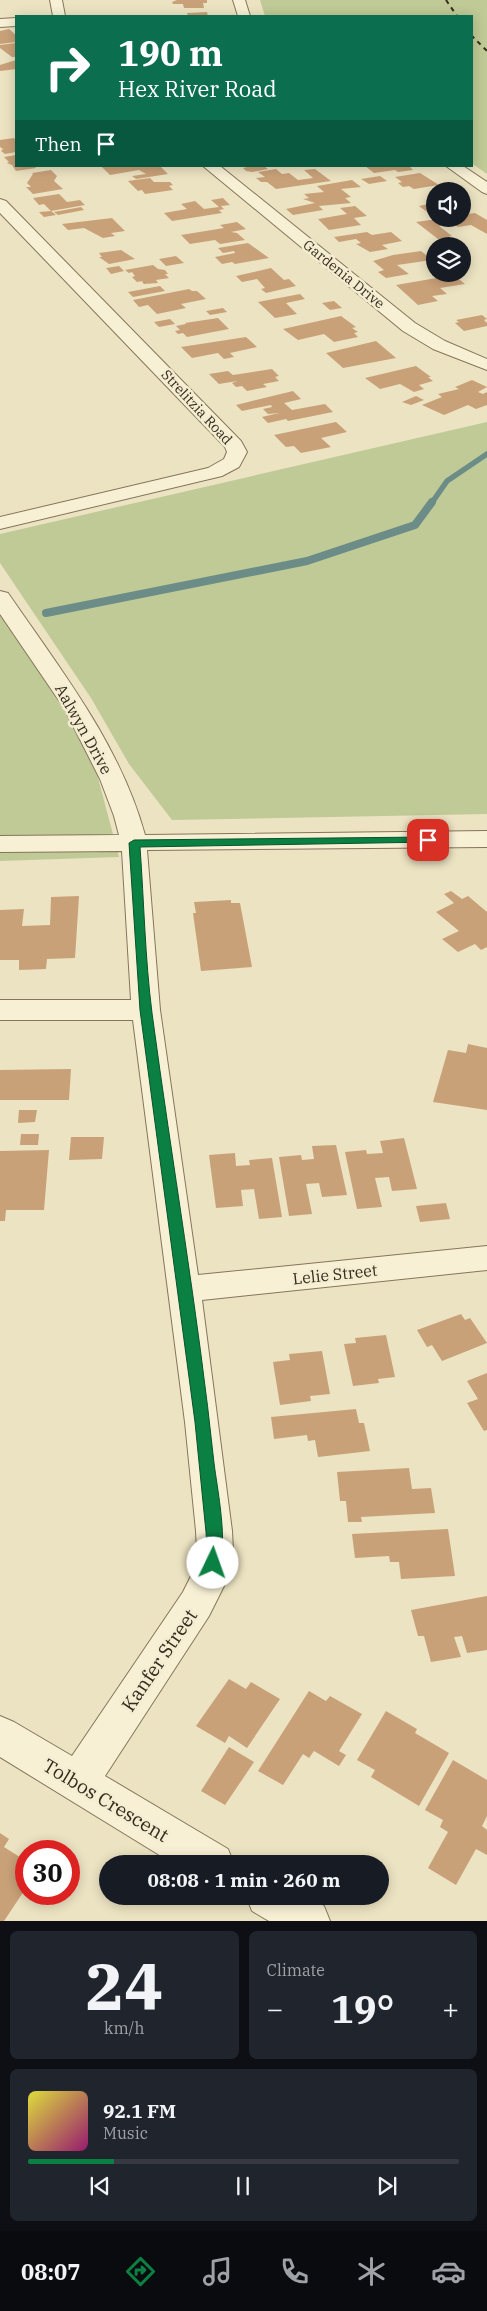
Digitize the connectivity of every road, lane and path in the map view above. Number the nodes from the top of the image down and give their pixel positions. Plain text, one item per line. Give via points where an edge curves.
1 (56, 0) edge
2 (239, 0) edge
3 (58, 15) edge
4 (244, 15) edge
5 (15, 22) edge
6 (0, 23) edge
7 (211, 167) edge
8 (454, 167) edge
9 (487, 189) edge
10 (0, 204) edge
11 (487, 366) edge
12 (0, 523) edge
13 (0, 598) edge
14 (487, 839) edge
15 (134, 843) junction
16 (0, 844) edge
17 (0, 1010) edge
18 (146, 1010) junction
19 (487, 1258) edge
20 (184, 1290) junction
21 (0, 1735) edge
22 (78, 1783) junction
23 (198, 1855) edge
24 (282, 1905) edge
25 (309, 1921) edge

1 - 3 street
2 - 4 street
5 - 6 street
7 - 11 street, Gardenia Drive via 409,327 438,345
8 - 9 street
10 - 12 street, Strelitzia Road via 129,334 234,445 237,452 232,463 215,472
13 - 15 street, Aalwyn Drive via 76,708 112,779
14 - 15 street
15 - 16 street
15 - 18 street, Kanfer Street
17 - 18 street
18 - 20 street, Kanfer Street
19 - 20 street, Lelie Street
20 - 22 street, Kanfer Street via 214,1532 211,1574 196,1604
21 - 22 street, Tolbos Crescent
22 - 23 street, Tolbos Crescent
24 - 25 street

